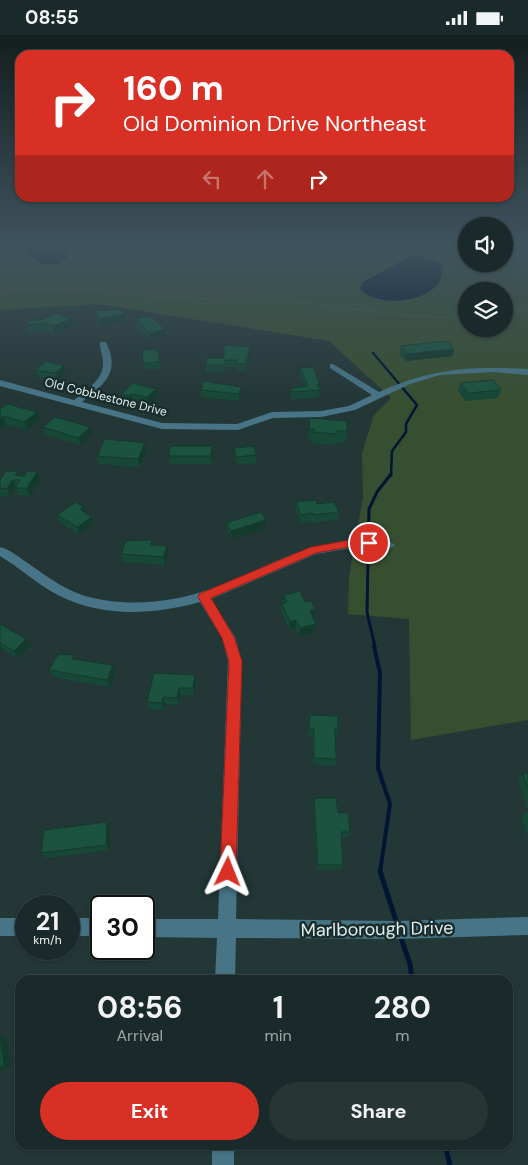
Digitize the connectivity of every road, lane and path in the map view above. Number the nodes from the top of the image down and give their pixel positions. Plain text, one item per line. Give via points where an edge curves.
1 (142, 296) edge
2 (528, 306) edge
3 (513, 312) edge
4 (458, 318) edge
5 (103, 344) dead end
6 (333, 366) dead end
7 (528, 372) edge
8 (0, 383) edge
9 (379, 395) junction
10 (74, 404) junction
11 (389, 545) dead end
12 (0, 551) edge
13 (204, 597) junction
14 (528, 925) edge
15 (0, 927) edge
16 (15, 927) edge
17 (155, 928) edge
18 (226, 929) junction
19 (225, 975) edge
20 (223, 1150) edge
21 (223, 1165) edge

1 - 4 path via 305,303
2 - 3 path
5 - 10 street via 109,357 108,373
6 - 9 street
7 - 9 street via 440,373 407,382
8 - 10 street, Old Cobblestone Drive
9 - 10 street, Old Cobblestone Drive via 352,408 321,414 272,415 238,427 162,426
11 - 13 street via 350,544 314,550
12 - 13 street via 60,590 94,603 147,607
13 - 18 street via 228,637 235,661
14 - 18 street, Marlborough Drive via 397,931
15 - 16 street
17 - 18 street, Marlborough Drive
18 - 19 street
20 - 21 street

